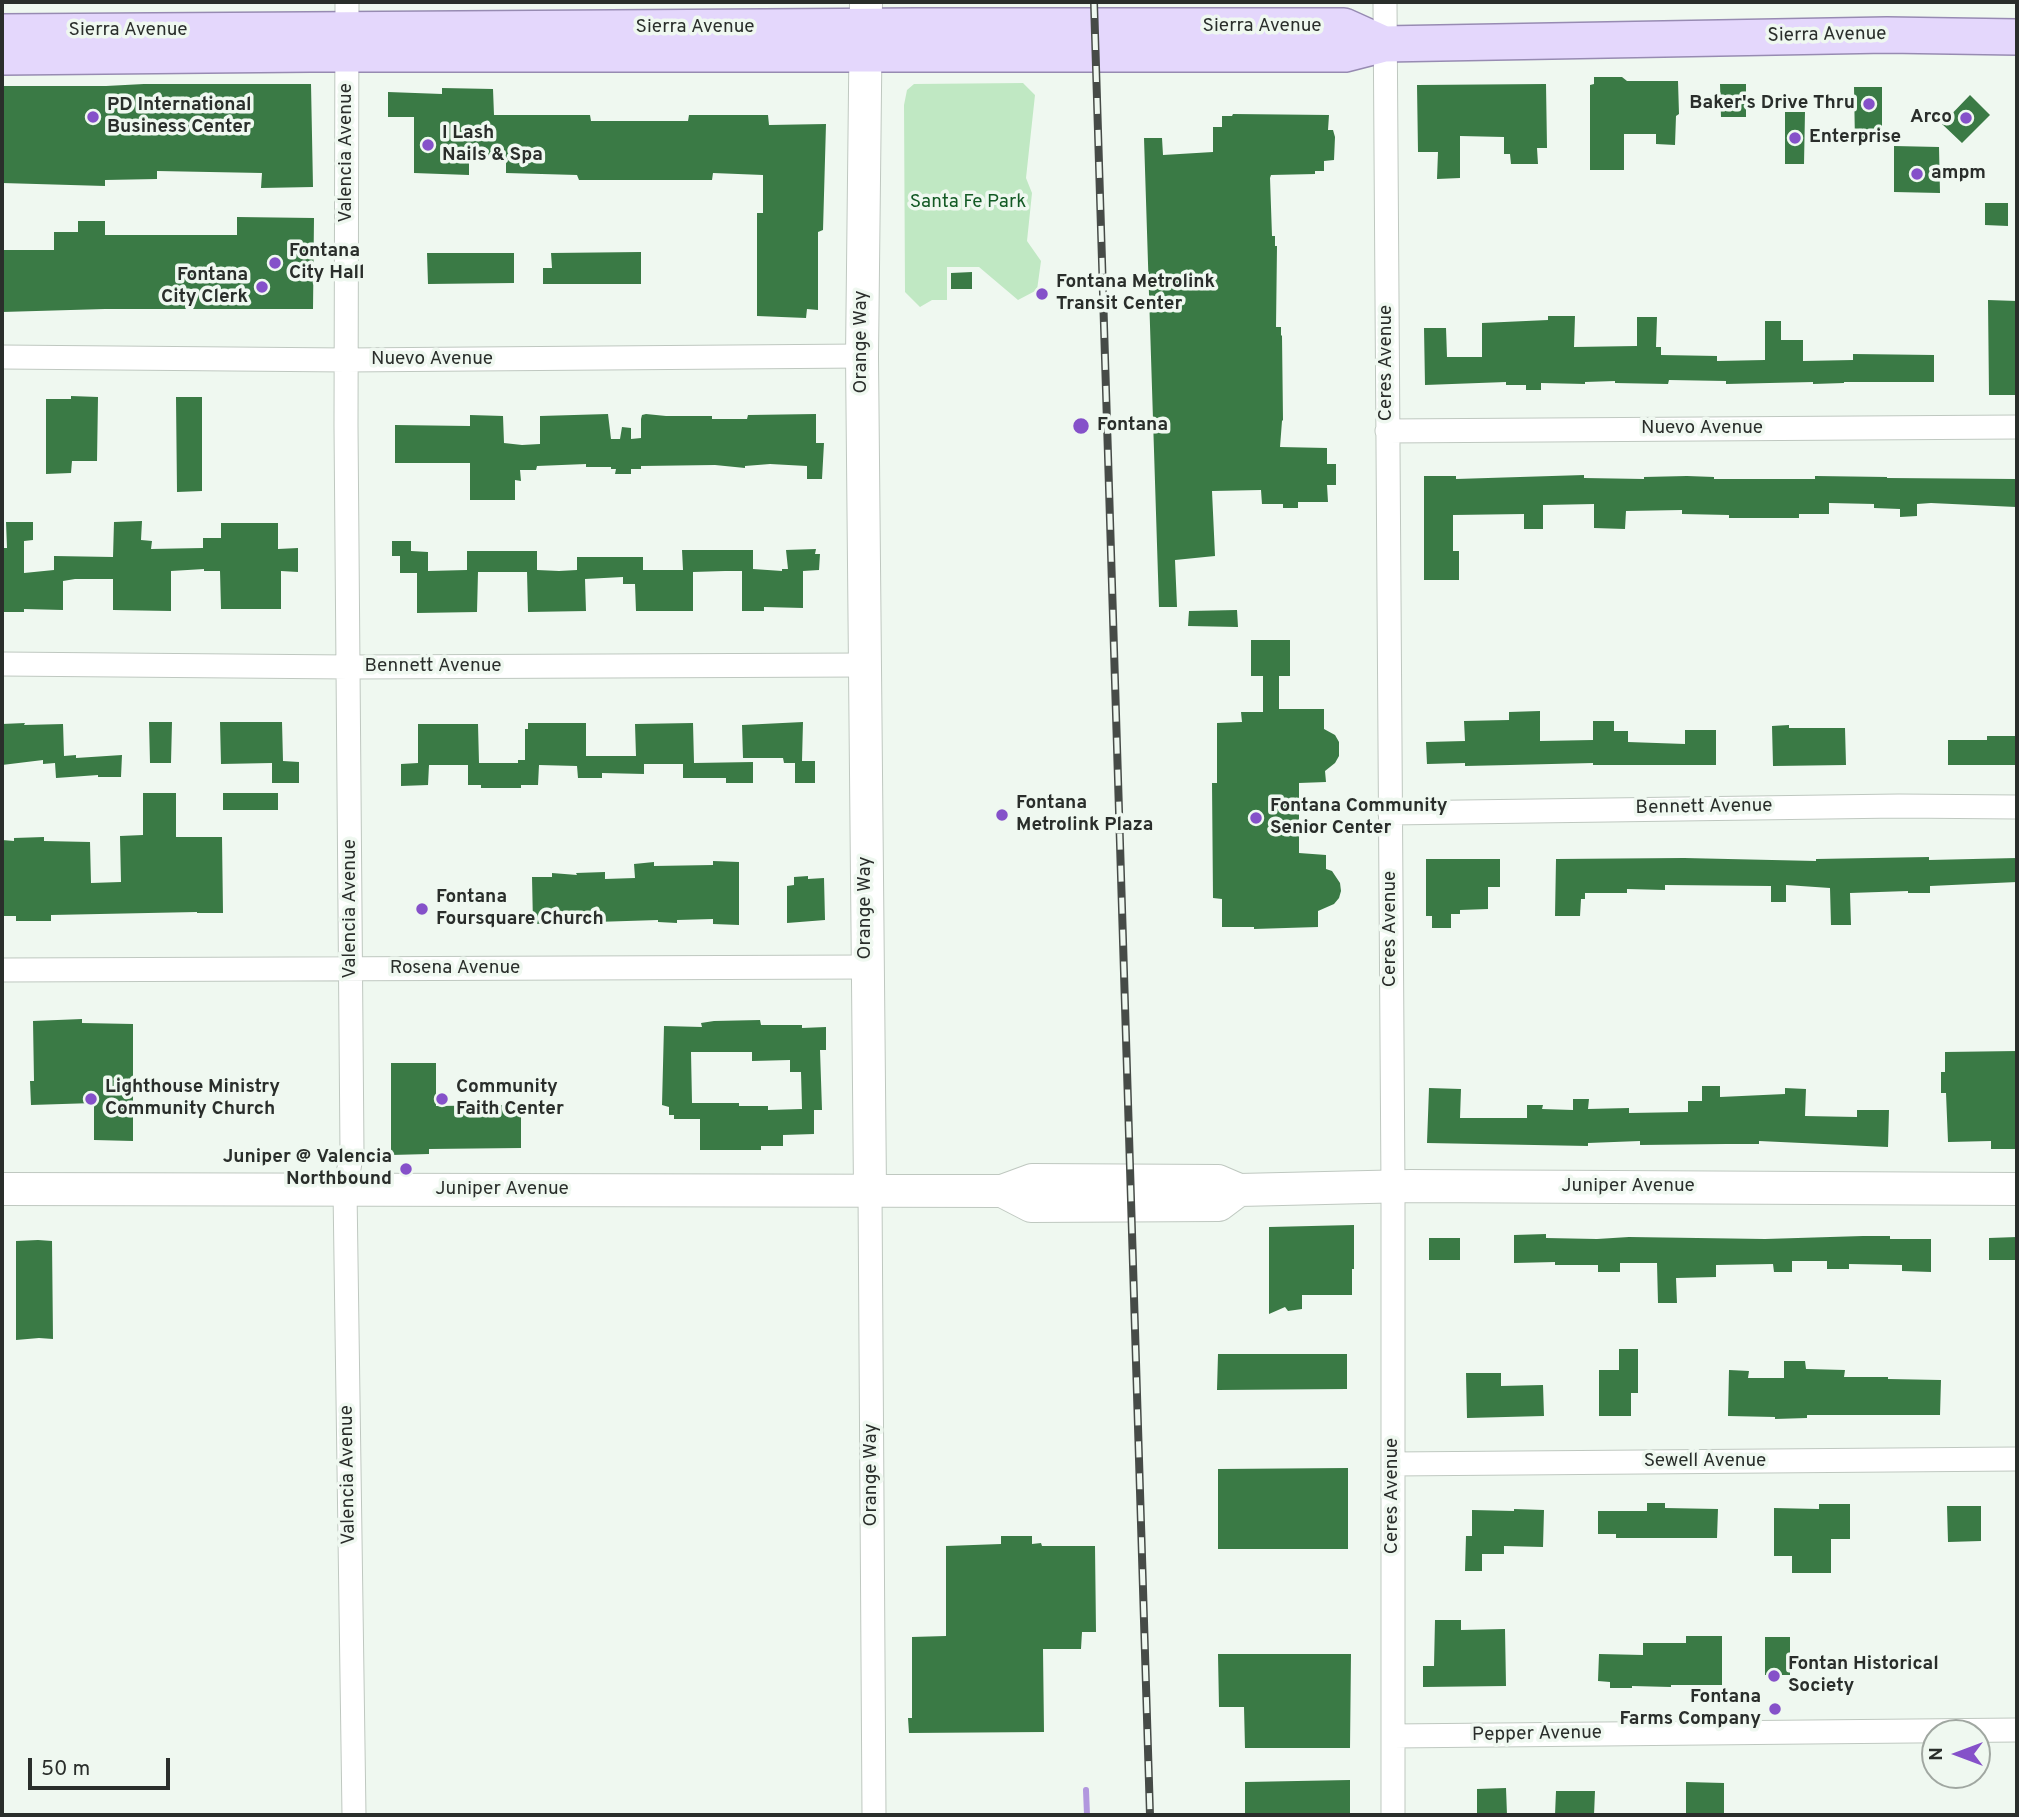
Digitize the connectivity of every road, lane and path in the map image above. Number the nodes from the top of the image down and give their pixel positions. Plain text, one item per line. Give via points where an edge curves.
1 (1385, 2) edge
2 (347, 28) edge
3 (866, 28) edge
4 (2, 32) edge
5 (2017, 37) edge
6 (1384, 44) junction
7 (2, 57) edge
8 (2, 356) edge
9 (862, 356) junction
10 (346, 360) junction
11 (2017, 427) edge
12 (1387, 431) junction
13 (2, 664) edge
14 (864, 665) junction
15 (349, 667) junction
16 (2017, 807) edge
17 (1390, 813) junction
18 (867, 967) junction
19 (351, 968) junction
20 (2, 970) edge
21 (1393, 1186) junction
22 (2, 1189) edge
23 (2017, 1189) edge
24 (345, 1190) junction
25 (870, 1190) junction
26 (2017, 1459) edge
27 (1393, 1464) junction
28 (2017, 1730) edge
29 (1393, 1736) junction
30 (354, 1815) edge
31 (874, 1815) edge
32 (1392, 1815) edge

1 - 6 street, Ceres Avenue
2 - 3 main road, Sierra Avenue
2 - 4 main road, Sierra Avenue
2 - 7 main road, Sierra Avenue
2 - 10 street, Valencia Avenue
3 - 6 main road, Sierra Avenue via 1345,54
3 - 9 street, Orange Way
5 - 6 main road, Sierra Avenue
6 - 12 street, Ceres Avenue
8 - 10 street, Nuevo Avenue
9 - 10 street, Nuevo Avenue
9 - 14 street, Orange Way
10 - 15 street, Valencia Avenue
11 - 12 street, Nuevo Avenue
12 - 17 street, Ceres Avenue
13 - 15 street, Bennett Avenue
14 - 15 street, Bennett Avenue
14 - 18 street, Orange Way
15 - 19 street, Valencia Avenue
16 - 17 street, Bennett Avenue
17 - 21 street, Ceres Avenue
18 - 19 street, Rosena Avenue
18 - 25 street, Orange Way
19 - 20 street, Rosena Avenue
19 - 24 street, Valencia Avenue via 352,1152
21 - 23 street, Juniper Avenue
21 - 25 street, Juniper Avenue via 1239,1190 1218,1181 1032,1180 1002,1191
21 - 27 street, Ceres Avenue
22 - 24 street, Juniper Avenue
24 - 25 street, Juniper Avenue
24 - 30 street, Valencia Avenue
25 - 31 street, Orange Way
26 - 27 street, Sewell Avenue
27 - 29 street, Ceres Avenue
28 - 29 street, Pepper Avenue
29 - 32 street, Ceres Avenue

